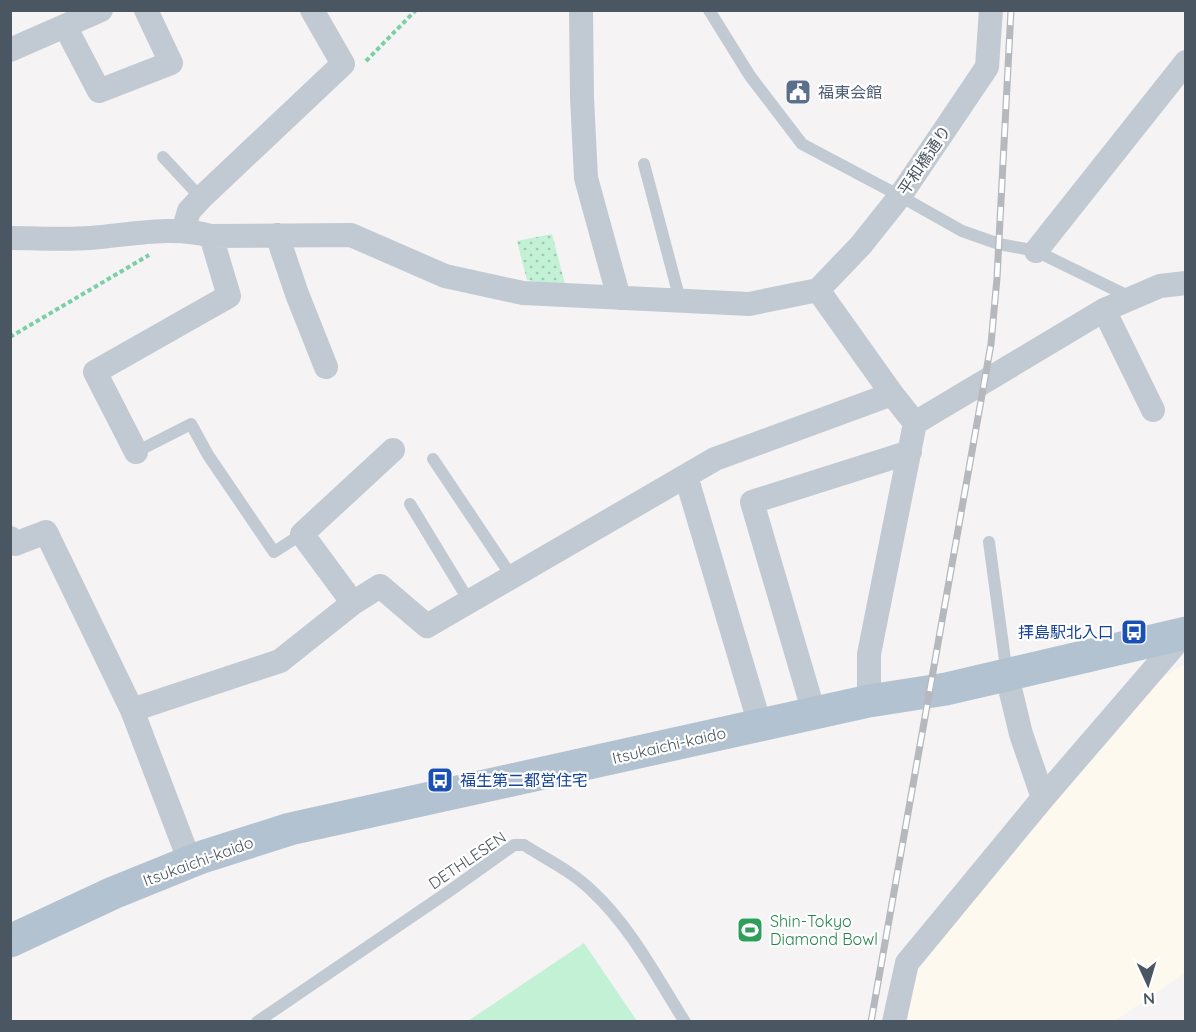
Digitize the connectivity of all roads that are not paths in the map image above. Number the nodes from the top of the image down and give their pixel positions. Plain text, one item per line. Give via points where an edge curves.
1 (101, 10) edge
2 (146, 10) edge
3 (312, 10) edge
4 (581, 10) edge
5 (709, 10) edge
6 (991, 10) edge
7 (65, 26) junction
8 (10, 50) edge
9 (1185, 62) edge
10 (163, 157) dead end
11 (644, 164) dead end
12 (900, 196) junction
13 (201, 198) junction
14 (14, 231) edge
15 (183, 231) junction
16 (277, 235) junction
17 (211, 236) junction
18 (1036, 251) junction
19 (1185, 283) edge
20 (818, 290) junction
21 (619, 298) junction
22 (1132, 298) junction
23 (680, 300) junction
24 (1104, 310) junction
25 (326, 367) dead end
26 (892, 394) junction
27 (1153, 410) dead end
28 (915, 423) junction
29 (393, 450) dead end
30 (136, 452) joint
31 (910, 452) junction
32 (433, 459) dead end
33 (686, 476) junction
34 (410, 504) dead end
35 (302, 534) junction
36 (10, 538) edge
37 (989, 542) dead end
38 (512, 577) junction
39 (469, 601) junction
40 (353, 603) junction
41 (1185, 633) edge
42 (1007, 676) junction
43 (870, 701) junction
44 (132, 710) junction
45 (814, 713) junction
46 (760, 724) junction
47 (1043, 798) junction
48 (190, 862) junction
49 (10, 941) edge
50 (257, 1022) edge
51 (686, 1022) edge
52 (894, 1022) edge

1 - 7 street
2 - 7 street via 171,63 99,91
3 - 13 street via 343,64
4 - 21 street via 586,178
5 - 12 lane via 750,76 802,144
6 - 12 street, 平和橋通り via 987,67
7 - 8 street
9 - 18 street
10 - 13 lane
11 - 23 lane
12 - 18 lane via 962,231
12 - 20 street, 平和橋通り
13 - 15 street via 189,211
14 - 15 street via 54,239
15 - 17 street
16 - 17 street
16 - 21 street via 351,235 445,276 523,293
16 - 25 street
17 - 30 street via 230,297 94,372
18 - 22 lane
19 - 22 street via 1160,286
20 - 23 street via 748,304
20 - 26 street
21 - 23 street
22 - 24 street
24 - 27 street
24 - 28 street
26 - 28 street
26 - 33 street via 715,459
28 - 31 street
29 - 35 street
30 - 35 lane via 191,424 273,552
31 - 43 street via 869,654
31 - 45 street via 752,502
32 - 38 lane
33 - 38 street
33 - 46 street
34 - 39 lane
35 - 40 street
36 - 44 street via 15,544 46,532
37 - 42 lane
38 - 39 street
39 - 40 street via 427,626 380,586
40 - 44 street via 280,661
41 - 42 main road, Itsukaichi-kaido
41 - 47 street
42 - 43 main road, Itsukaichi-kaido
42 - 47 street
43 - 45 main road, Itsukaichi-kaido
44 - 48 street
45 - 46 main road, Itsukaichi-kaido
46 - 48 main road, Itsukaichi-kaido via 290,829
47 - 52 street via 907,963
48 - 49 main road, Itsukaichi-kaido
50 - 51 lane, DETHLESEN via 514,845 524,845 591,889 624,928

